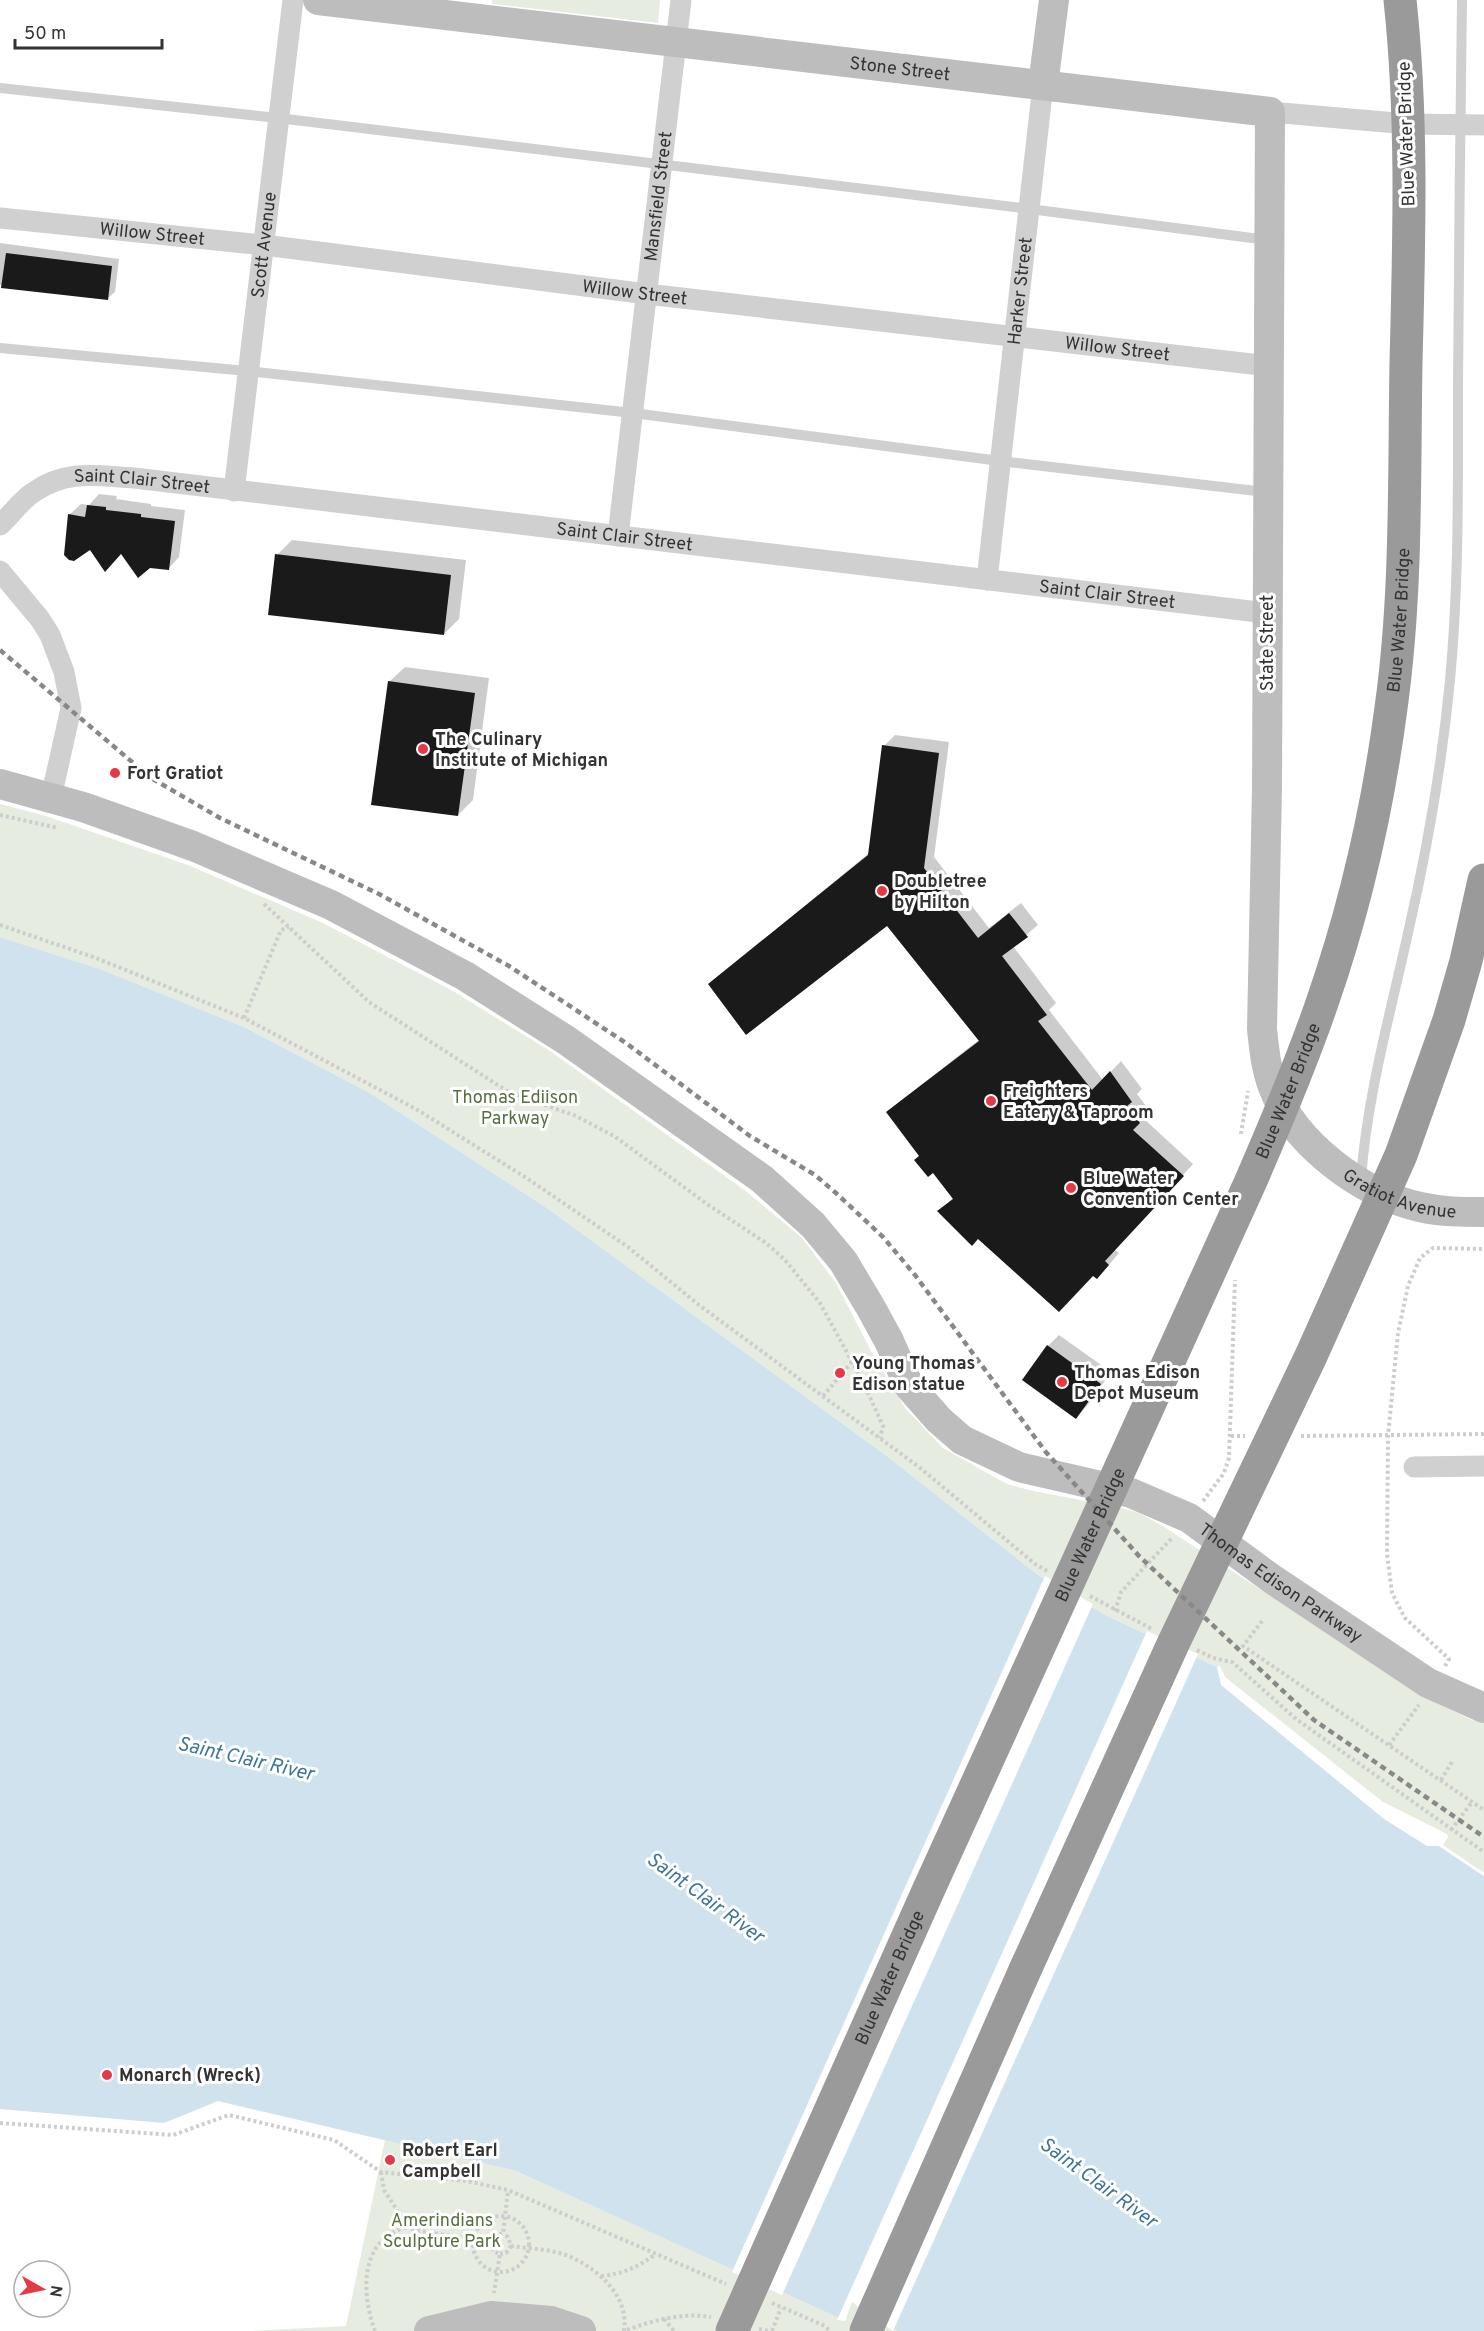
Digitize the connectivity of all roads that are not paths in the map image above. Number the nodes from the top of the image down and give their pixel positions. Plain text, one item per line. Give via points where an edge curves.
1 (293, 0) edge
2 (318, 0) edge
3 (681, 0) edge
4 (1054, 0) edge
5 (1400, 0) edge
6 (1462, 0) edge
7 (1414, 36) dead end
8 (677, 41) junction
9 (1043, 85) junction
10 (0, 88) edge
11 (1270, 112) junction
12 (278, 118) junction
13 (1460, 125) junction
14 (1484, 125) edge
15 (1407, 142) junction
16 (662, 165) junction
17 (1030, 209) junction
18 (0, 218) edge
19 (1270, 241) junction
20 (264, 245) junction
21 (647, 294) junction
22 (1015, 336) junction
23 (0, 348) edge
24 (1269, 366) junction
25 (247, 371) junction
26 (633, 413) junction
27 (1000, 461) junction
28 (234, 491) junction
29 (1269, 492) junction
30 (0, 525) edge
31 (618, 536) junction
32 (0, 571) edge
33 (987, 580) junction
34 (1267, 613) junction
35 (0, 784) edge
36 (51, 798) junction
37 (1484, 880) edge
38 (1321, 1156) joint
39 (1361, 1182) junction
40 (1484, 1212) edge
41 (1484, 1466) edge
42 (1414, 1467) dead end
43 (1484, 1708) edge
44 (733, 2325) edge
45 (429, 2331) edge
46 (580, 2331) edge
47 (866, 2331) edge

1 - 12 street, Scott Avenue
2 - 8 street, Stone Street via 484,15
3 - 8 street, Mansfield Street
4 - 9 street, Harker Street
5 - 15 highway, Blue Water Bridge
6 - 13 lane
7 - 15 lane
8 - 9 street, Stone Street
8 - 16 street, Mansfield Street
9 - 11 street, Stone Street
9 - 17 street, Harker Street
10 - 12 lane
11 - 13 street, Stone Street
11 - 19 street, State Street
12 - 16 lane
12 - 20 street, Scott Avenue
13 - 14 street, Stone Street
13 - 39 lane via 1458,493 1450,681 1427,837 1366,1128
15 - 44 highway, Blue Water Bridge via 1403,529 1397,657 1379,780 1344,932 1323,1002 1250,1183
16 - 17 lane
16 - 21 street, Mansfield Street
17 - 19 lane
17 - 22 street, Harker Street
18 - 20 street, Willow Street
19 - 24 street, State Street
20 - 21 street, Willow Street
20 - 25 street, Scott Avenue
21 - 22 street, Willow Street
21 - 26 street, Mansfield Street
22 - 24 street, Willow Street
22 - 27 street, Harker Street
23 - 25 lane
24 - 29 street, State Street
25 - 26 lane
25 - 28 street, Scott Avenue
26 - 27 lane
26 - 31 street, Mansfield Street
27 - 29 lane
27 - 33 street, Harker Street
28 - 30 street, Saint Clair Street via 76,475 57,478 32,493
28 - 31 street, Saint Clair Street
29 - 34 street, State Street
31 - 33 street, Saint Clair Street
32 - 36 street via 40,619 64,672 71,708
33 - 34 street, Saint Clair Street
34 - 38 street, State Street via 1262,1029 1272,1086 1290,1121
35 - 36 street, Thomas Edison Parkway
36 - 43 street, Thomas Edison Parkway via 193,846 331,905 465,976 566,1040 762,1179 813,1225 843,1261 889,1341 909,1386 962,1440 1019,1467 1131,1493 1189,1518 1272,1579 1428,1683
37 - 47 highway via 1449,1020 1401,1155 1311,1356 1173,1644
38 - 39 street, Gratiot Avenue
39 - 40 street, Gratiot Avenue via 1395,1200 1420,1207 1452,1213
41 - 42 street
45 - 46 street via 491,2316 551,2321

